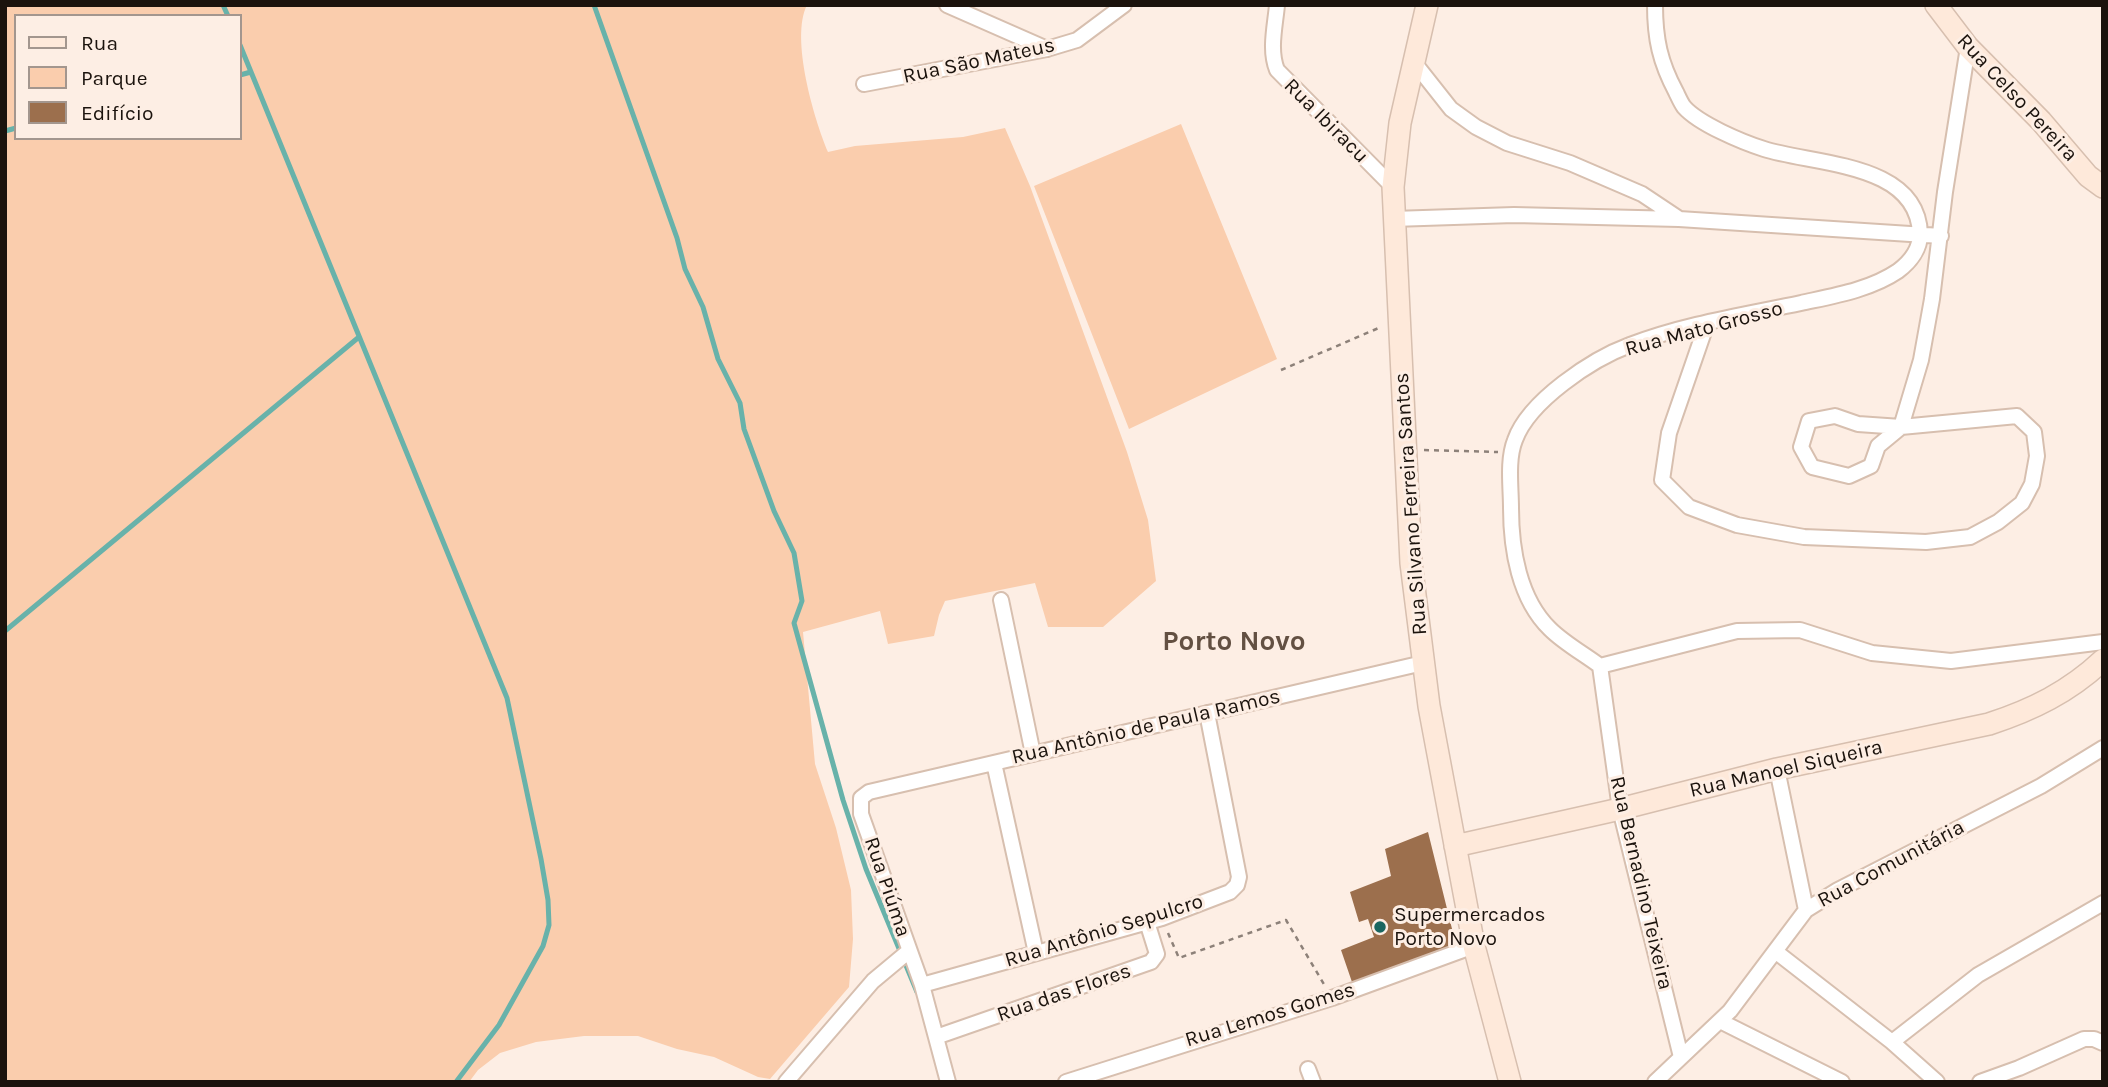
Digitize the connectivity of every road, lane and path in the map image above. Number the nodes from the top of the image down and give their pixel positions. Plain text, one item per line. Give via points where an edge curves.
1 (947, 5) edge
2 (1124, 5) edge
3 (1277, 5) edge
4 (1427, 5) edge
5 (1655, 5) edge
6 (1936, 5) edge
7 (972, 10) edge
8 (1968, 47) junction
9 (1046, 49) junction
10 (1413, 61) junction
11 (864, 84) dead end
12 (1393, 187) junction
13 (2103, 187) edge
14 (1393, 219) junction
15 (1679, 219) junction
16 (1920, 236) junction
17 (1941, 236) junction
18 (1401, 319) junction
19 (1707, 323) junction
20 (1281, 370) dead end
21 (1901, 427) junction
22 (1405, 450) junction
23 (1511, 452) junction
24 (1001, 600) dead end
25 (2103, 642) edge
26 (2103, 660) edge
27 (1423, 663) junction
28 (1600, 666) junction
29 (1207, 713) junction
30 (2103, 748) edge
31 (1033, 754) junction
32 (994, 763) junction
33 (1777, 769) junction
34 (869, 792) joint
35 (1620, 809) junction
36 (1455, 846) junction
37 (2103, 903) edge
38 (1806, 910) junction
39 (1155, 920) junction
40 (1474, 946) junction
41 (909, 951) junction
42 (1775, 951) junction
43 (1036, 953) junction
44 (922, 985) junction
45 (1332, 998) junction
46 (1720, 1021) junction
47 (936, 1037) junction
48 (1892, 1042) junction
49 (2103, 1043) edge
50 (1681, 1057) junction
51 (786, 1082) edge
52 (948, 1082) edge
53 (1066, 1082) edge
54 (1510, 1082) edge
55 (1654, 1082) edge
56 (1842, 1082) edge
57 (1937, 1082) edge
58 (1980, 1082) edge

1 - 7 street
2 - 9 street, Rua São Mateus via 1077,40
3 - 12 street, Rua Ibiracu via 1272,46 1276,70
4 - 10 street, Rua Silvano Ferreira Santos
5 - 16 street via 1655,36 1665,71 1684,107 1719,131 1765,150 1884,179 1916,209
6 - 8 street, Rua Celso Pereira
7 - 9 street
8 - 13 street, Rua Celso Pereira
8 - 17 street
9 - 11 street, Rua São Mateus
10 - 12 street, Rua Silvano Ferreira Santos
10 - 15 street via 1451,110 1476,127 1642,194
12 - 14 street, Rua Silvano Ferreira Santos
14 - 15 street via 1514,215
14 - 18 street, Rua Silvano Ferreira Santos
15 - 16 street
16 - 17 street
16 - 19 street, Rua Mato Grosso via 1914,256 1876,283
17 - 21 street via 1921,360
18 - 20 path
18 - 22 street, Rua Silvano Ferreira Santos
19 - 21 street via 1669,433 1662,480 1689,507 1737,525 1804,537 1926,542 1970,537 2022,503 2032,484 2037,456 2034,432 2017,416
19 - 23 street, Rua Mato Grosso via 1629,345 1571,377 1522,423
21 - 21 street via 1878,446 1871,466 1849,476 1812,467 1801,447 1809,421 1835,416 1858,424
22 - 23 path
22 - 27 street, Rua Silvano Ferreira Santos via 1411,563
23 - 28 street, Rua Mato Grosso via 1511,535 1522,584 1550,629
24 - 31 street
25 - 28 street via 1951,661 1872,653 1800,630 1737,631
26 - 33 street, Rua Manoel Siqueira via 2063,692 2023,713
27 - 29 street, Rua Antônio de Paula Ramos
27 - 36 street, Rua Silvano Ferreira Santos
28 - 35 street, Rua Bernadino Teixeira
29 - 31 street, Rua Antônio de Paula Ramos
29 - 39 street, Rua Antônio Sepulcro via 1237,885
30 - 38 street, Rua Comunitária via 2041,786
31 - 32 street, Rua Antônio de Paula Ramos
32 - 34 street, Rua Antônio de Paula Ramos
32 - 43 street
33 - 35 street, Rua Manoel Siqueira
33 - 38 street
34 - 41 street, Rua Piúma via 861,798 862,814
35 - 36 street, Rua Manoel Siqueira
35 - 50 street, Rua Bernadino Teixeira
36 - 40 street, Rua Silvano Ferreira Santos
37 - 48 street via 1978,975
38 - 42 street, Rua Comunitária
39 - 43 street, Rua Antônio Sepulcro
39 - 45 path via 1179,958 1286,920
39 - 47 street, Rua das Flores via 1157,954 1151,962
40 - 45 street, Rua Lemos Gomes
40 - 54 street, Rua Silvano Ferreira Santos
41 - 44 street, Rua Piúma
41 - 51 street via 873,981
42 - 46 street, Rua Comunitária
42 - 48 street
43 - 44 street, Rua Antônio Sepulcro
44 - 47 street, Rua Piúma
45 - 53 street, Rua Lemos Gomes
46 - 50 street, Rua Comunitária
46 - 56 street
47 - 52 street, Rua Piúma
48 - 57 street
49 - 58 street via 2084,1039
50 - 55 street, Rua Comunitária

